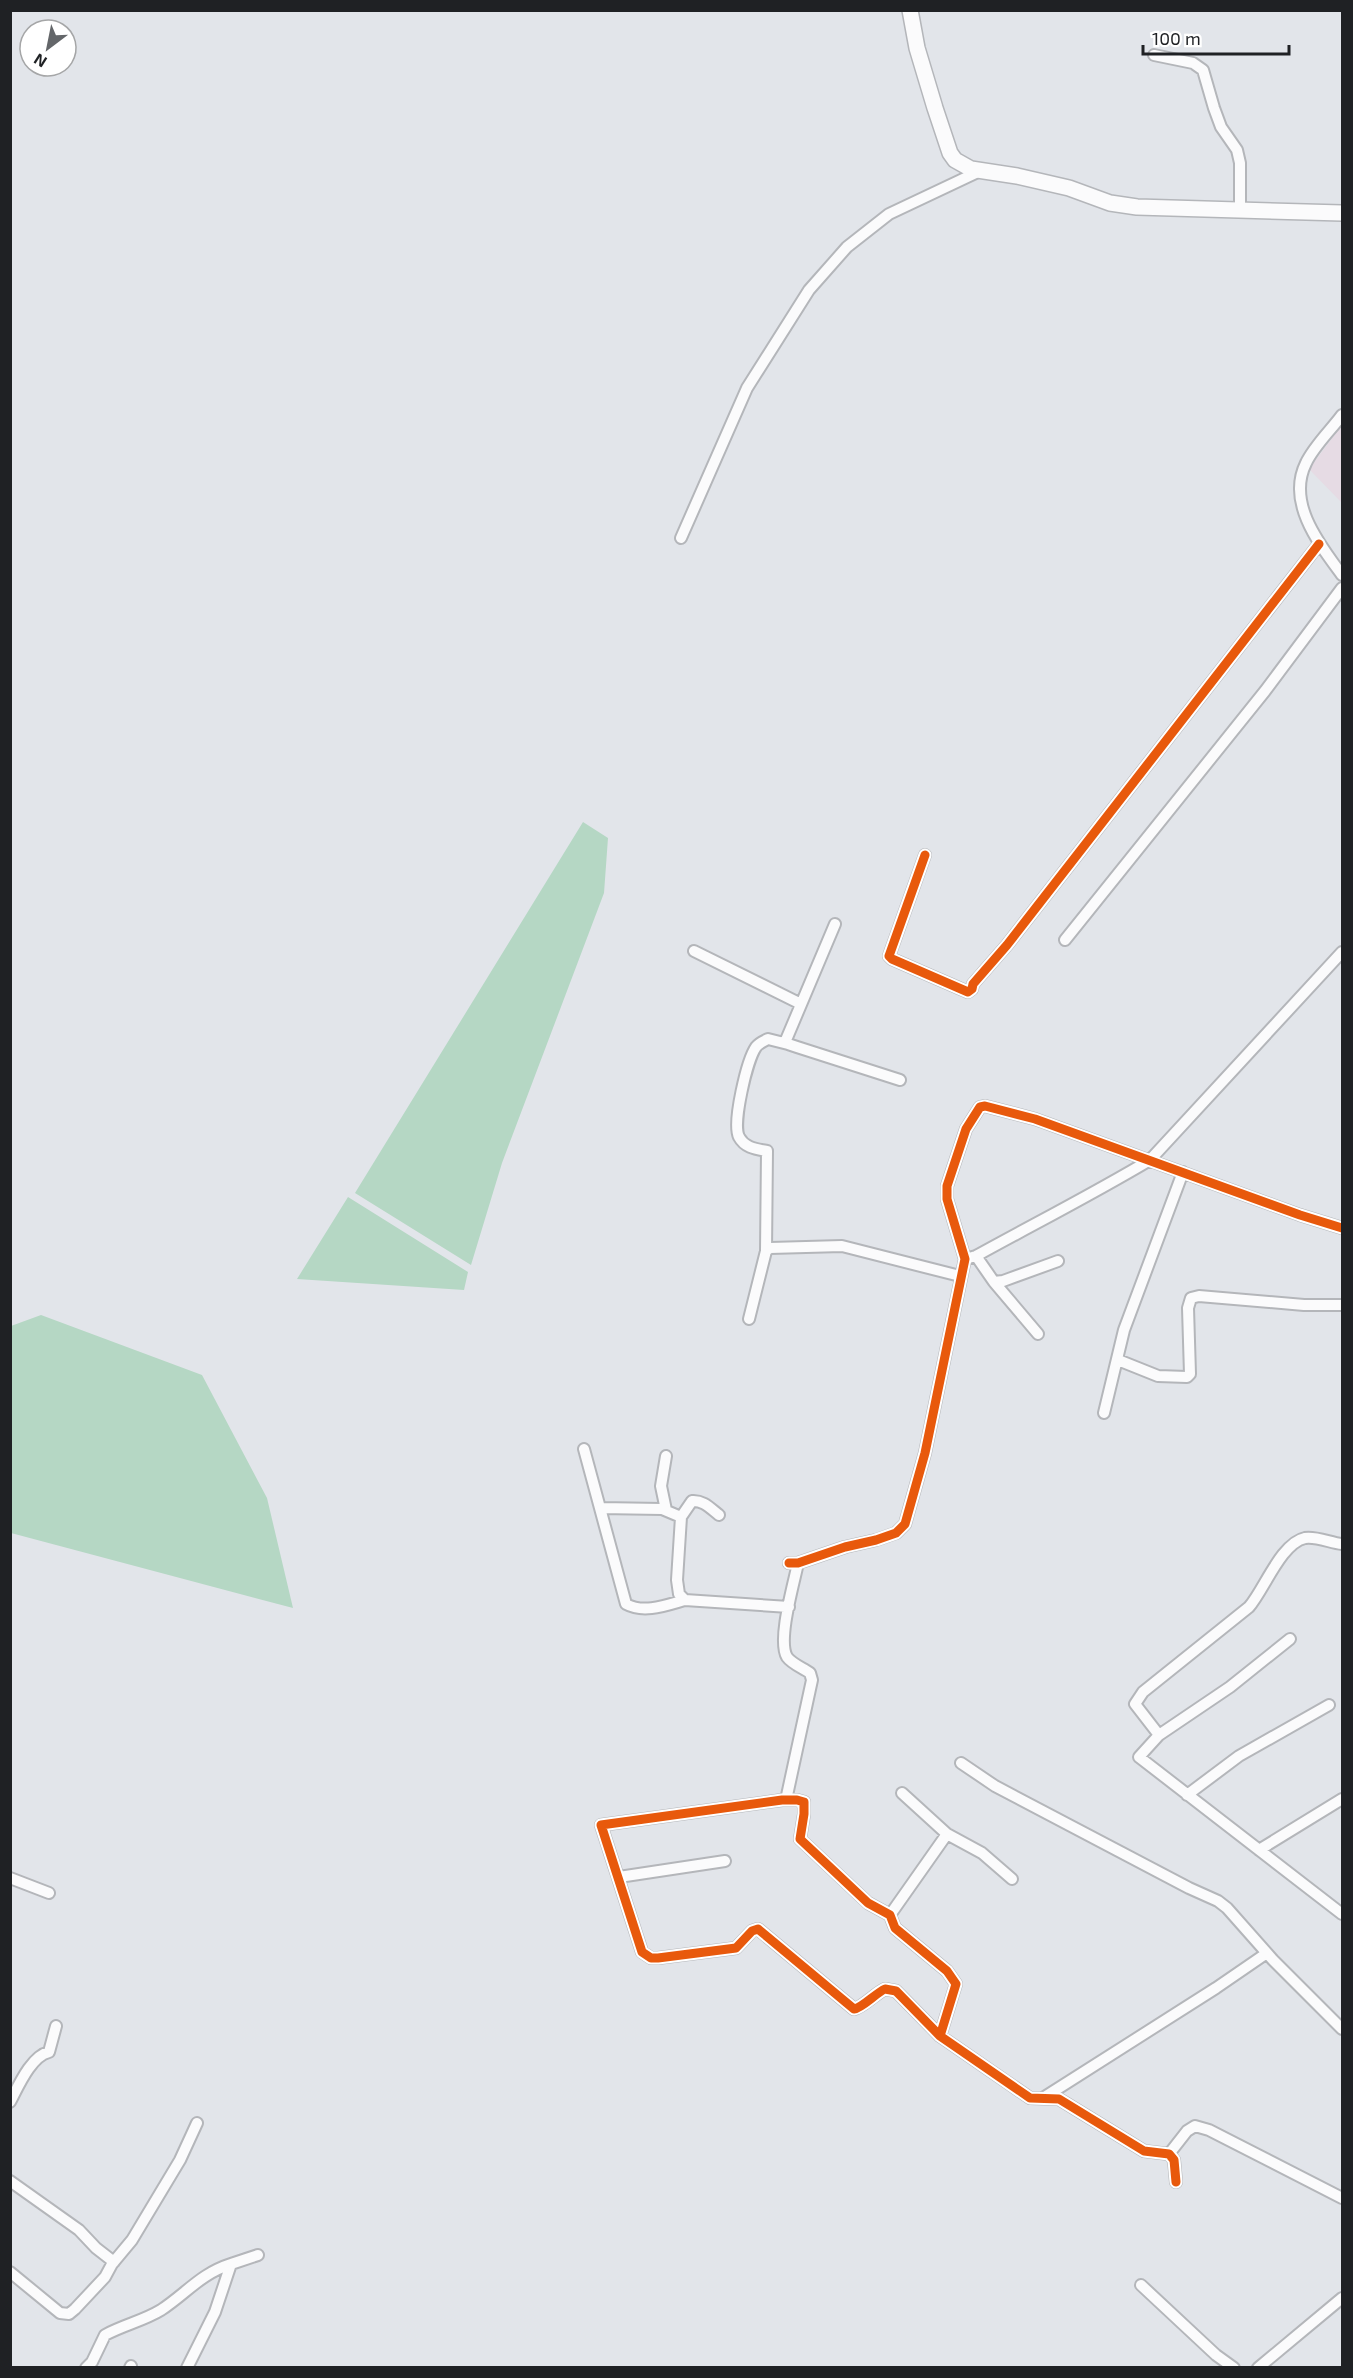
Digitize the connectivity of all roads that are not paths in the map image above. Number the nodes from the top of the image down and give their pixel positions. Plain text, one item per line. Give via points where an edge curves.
1 (910, 10) edge
2 (1154, 55) dead end
3 (980, 171) junction
4 (1240, 210) junction
5 (1342, 213) edge
6 (1342, 416) edge
7 (681, 538) dead end
8 (1319, 544) junction
9 (1342, 576) edge
10 (1342, 588) edge
11 (925, 855) dead end
12 (835, 924) dead end
13 (1065, 940) dead end
14 (694, 951) dead end
15 (1342, 952) edge
16 (801, 1004) junction
17 (788, 1044) junction
18 (900, 1080) dead end
19 (1150, 1160) junction
20 (1184, 1172) junction
21 (1342, 1228) edge
22 (766, 1251) junction
23 (971, 1258) junction
24 (1058, 1261) dead end
25 (960, 1276) junction
26 (994, 1281) junction
27 (1342, 1305) edge
28 (748, 1319) dead end
29 (1038, 1334) dead end
30 (1118, 1360) junction
31 (1104, 1413) dead end
32 (584, 1449) dead end
33 (666, 1456) dead end
34 (600, 1508) junction
35 (666, 1510) junction
36 (719, 1515) dead end
37 (681, 1516) junction
38 (1342, 1544) edge
39 (686, 1600) junction
40 (789, 1607) junction
41 (1290, 1640) dead end
42 (1329, 1705) dead end
43 (1159, 1735) junction
44 (961, 1763) dead end
45 (902, 1793) dead end
46 (1187, 1795) junction
47 (1342, 1799) edge
48 (786, 1800) junction
49 (947, 1834) junction
50 (1259, 1850) junction
51 (725, 1861) dead end
52 (619, 1877) junction
53 (10, 1878) edge
54 (1012, 1880) dead end
55 (49, 1893) dead end
56 (1342, 1914) edge
57 (890, 1915) junction
58 (1267, 1953) junction
59 (56, 2026) dead end
60 (1342, 2029) edge
61 (940, 2036) junction
62 (1042, 2098) junction
63 (10, 2102) edge
64 (196, 2123) dead end
65 (1169, 2154) junction
66 (10, 2181) edge
67 (1176, 2182) dead end
68 (1342, 2198) edge
69 (258, 2255) dead end
70 (114, 2262) junction
71 (231, 2264) junction
72 (10, 2272) edge
73 (1142, 2285) dead end
74 (1342, 2298) edge
75 (86, 2367) edge
76 (187, 2367) edge
77 (1234, 2367) edge
78 (1258, 2367) edge

1 - 3 street via 917,48 950,153 963,166
2 - 4 street via 1193,63 1203,70 1221,127 1237,150
3 - 4 street via 1069,188 1110,203
3 - 7 street via 889,214 847,247 809,290 747,388
4 - 5 street
6 - 8 street via 1306,462 1298,492
8 - 9 street
8 - 11 street via 968,992 890,956
10 - 13 street
12 - 16 street
14 - 16 street
15 - 19 street
16 - 17 street via 786,1040
17 - 18 street
17 - 22 street via 768,1039 758,1045 750,1059 737,1123 739,1136 747,1146 767,1151
19 - 20 street
19 - 23 street
19 - 23 street via 1035,1119 980,1107 966,1129 947,1186 947,1199
20 - 21 street
20 - 30 street via 1124,1330
22 - 25 street via 842,1246
22 - 28 street
23 - 25 street
23 - 26 street
24 - 26 street
25 - 40 street via 925,1453 905,1524 896,1533 876,1540 793,1563
26 - 29 street
27 - 30 street via 1199,1296 1191,1298 1188,1308 1187,1377 1158,1376
30 - 31 street
32 - 34 street
33 - 35 street via 661,1486
34 - 35 street
34 - 39 street via 626,1604 646,1608
35 - 37 street
36 - 37 street via 707,1505 692,1501
37 - 39 street via 677,1580 679,1594
38 - 43 street via 1307,1537 1297,1541 1276,1564 1249,1607 1143,1692 1135,1704
39 - 40 street
40 - 48 street via 783,1647 792,1662 810,1673 812,1680
41 - 43 street
42 - 46 street via 1239,1756
43 - 46 street via 1139,1756
44 - 58 street via 1016,1797 1218,1901
45 - 49 street
46 - 50 street
47 - 50 street
48 - 52 street via 601,1825
48 - 57 street via 804,1802 800,1839 868,1903
49 - 54 street via 982,1853
49 - 57 street
50 - 56 street
51 - 52 street
52 - 61 street via 642,1952 651,1958 736,1948 758,1929 854,2009 885,1989 896,1991
53 - 55 street
57 - 61 street via 896,1928 947,1971 956,1984
58 - 60 street
58 - 62 street
59 - 63 street via 48,2052 32,2065
61 - 62 street via 1030,2098
62 - 65 street via 1059,2098 1144,2151
64 - 70 street via 146,2219
65 - 67 street via 1174,2160
65 - 68 street via 1195,2126
66 - 70 street via 78,2230
69 - 71 street
70 - 72 street via 105,2277 69,2314 60,2313
71 - 75 street via 201,2277 161,2310 105,2335
71 - 76 street via 215,2312
73 - 77 street via 1216,2355
74 - 78 street

